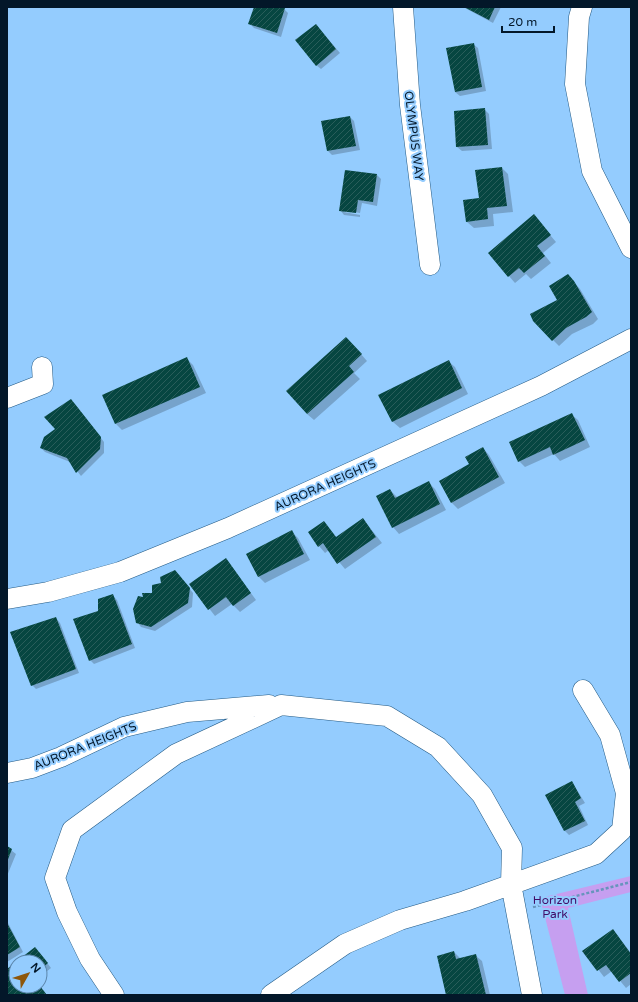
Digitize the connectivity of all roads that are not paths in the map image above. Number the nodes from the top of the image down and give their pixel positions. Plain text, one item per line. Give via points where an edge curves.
1 (402, 7) edge
2 (582, 7) edge
3 (631, 248) edge
4 (430, 265) dead end
5 (631, 339) edge
6 (42, 367) dead end
7 (7, 398) edge
8 (7, 599) edge
9 (583, 690) dead end
10 (281, 705) junction
11 (7, 773) edge
12 (511, 884) junction
13 (114, 995) edge
14 (271, 995) edge
15 (532, 995) edge

1 - 4 street, OLYMPUS WAY via 410,105
2 - 3 street via 579,17 575,84 591,164
5 - 8 street, AURORA HEIGHTS via 541,386 228,528 120,572 48,592
6 - 7 street via 43,384
9 - 12 street via 610,735 626,793 622,830 596,854
10 - 11 street, AURORA HEIGHTS via 187,712 131,726 32,768
10 - 12 street, AURORA HEIGHTS via 387,716 438,747 482,795 512,848
10 - 13 street via 176,754 72,830 55,878 67,912 90,959
12 - 14 street via 400,920 345,944
12 - 15 street, AURORA HEIGHTS

